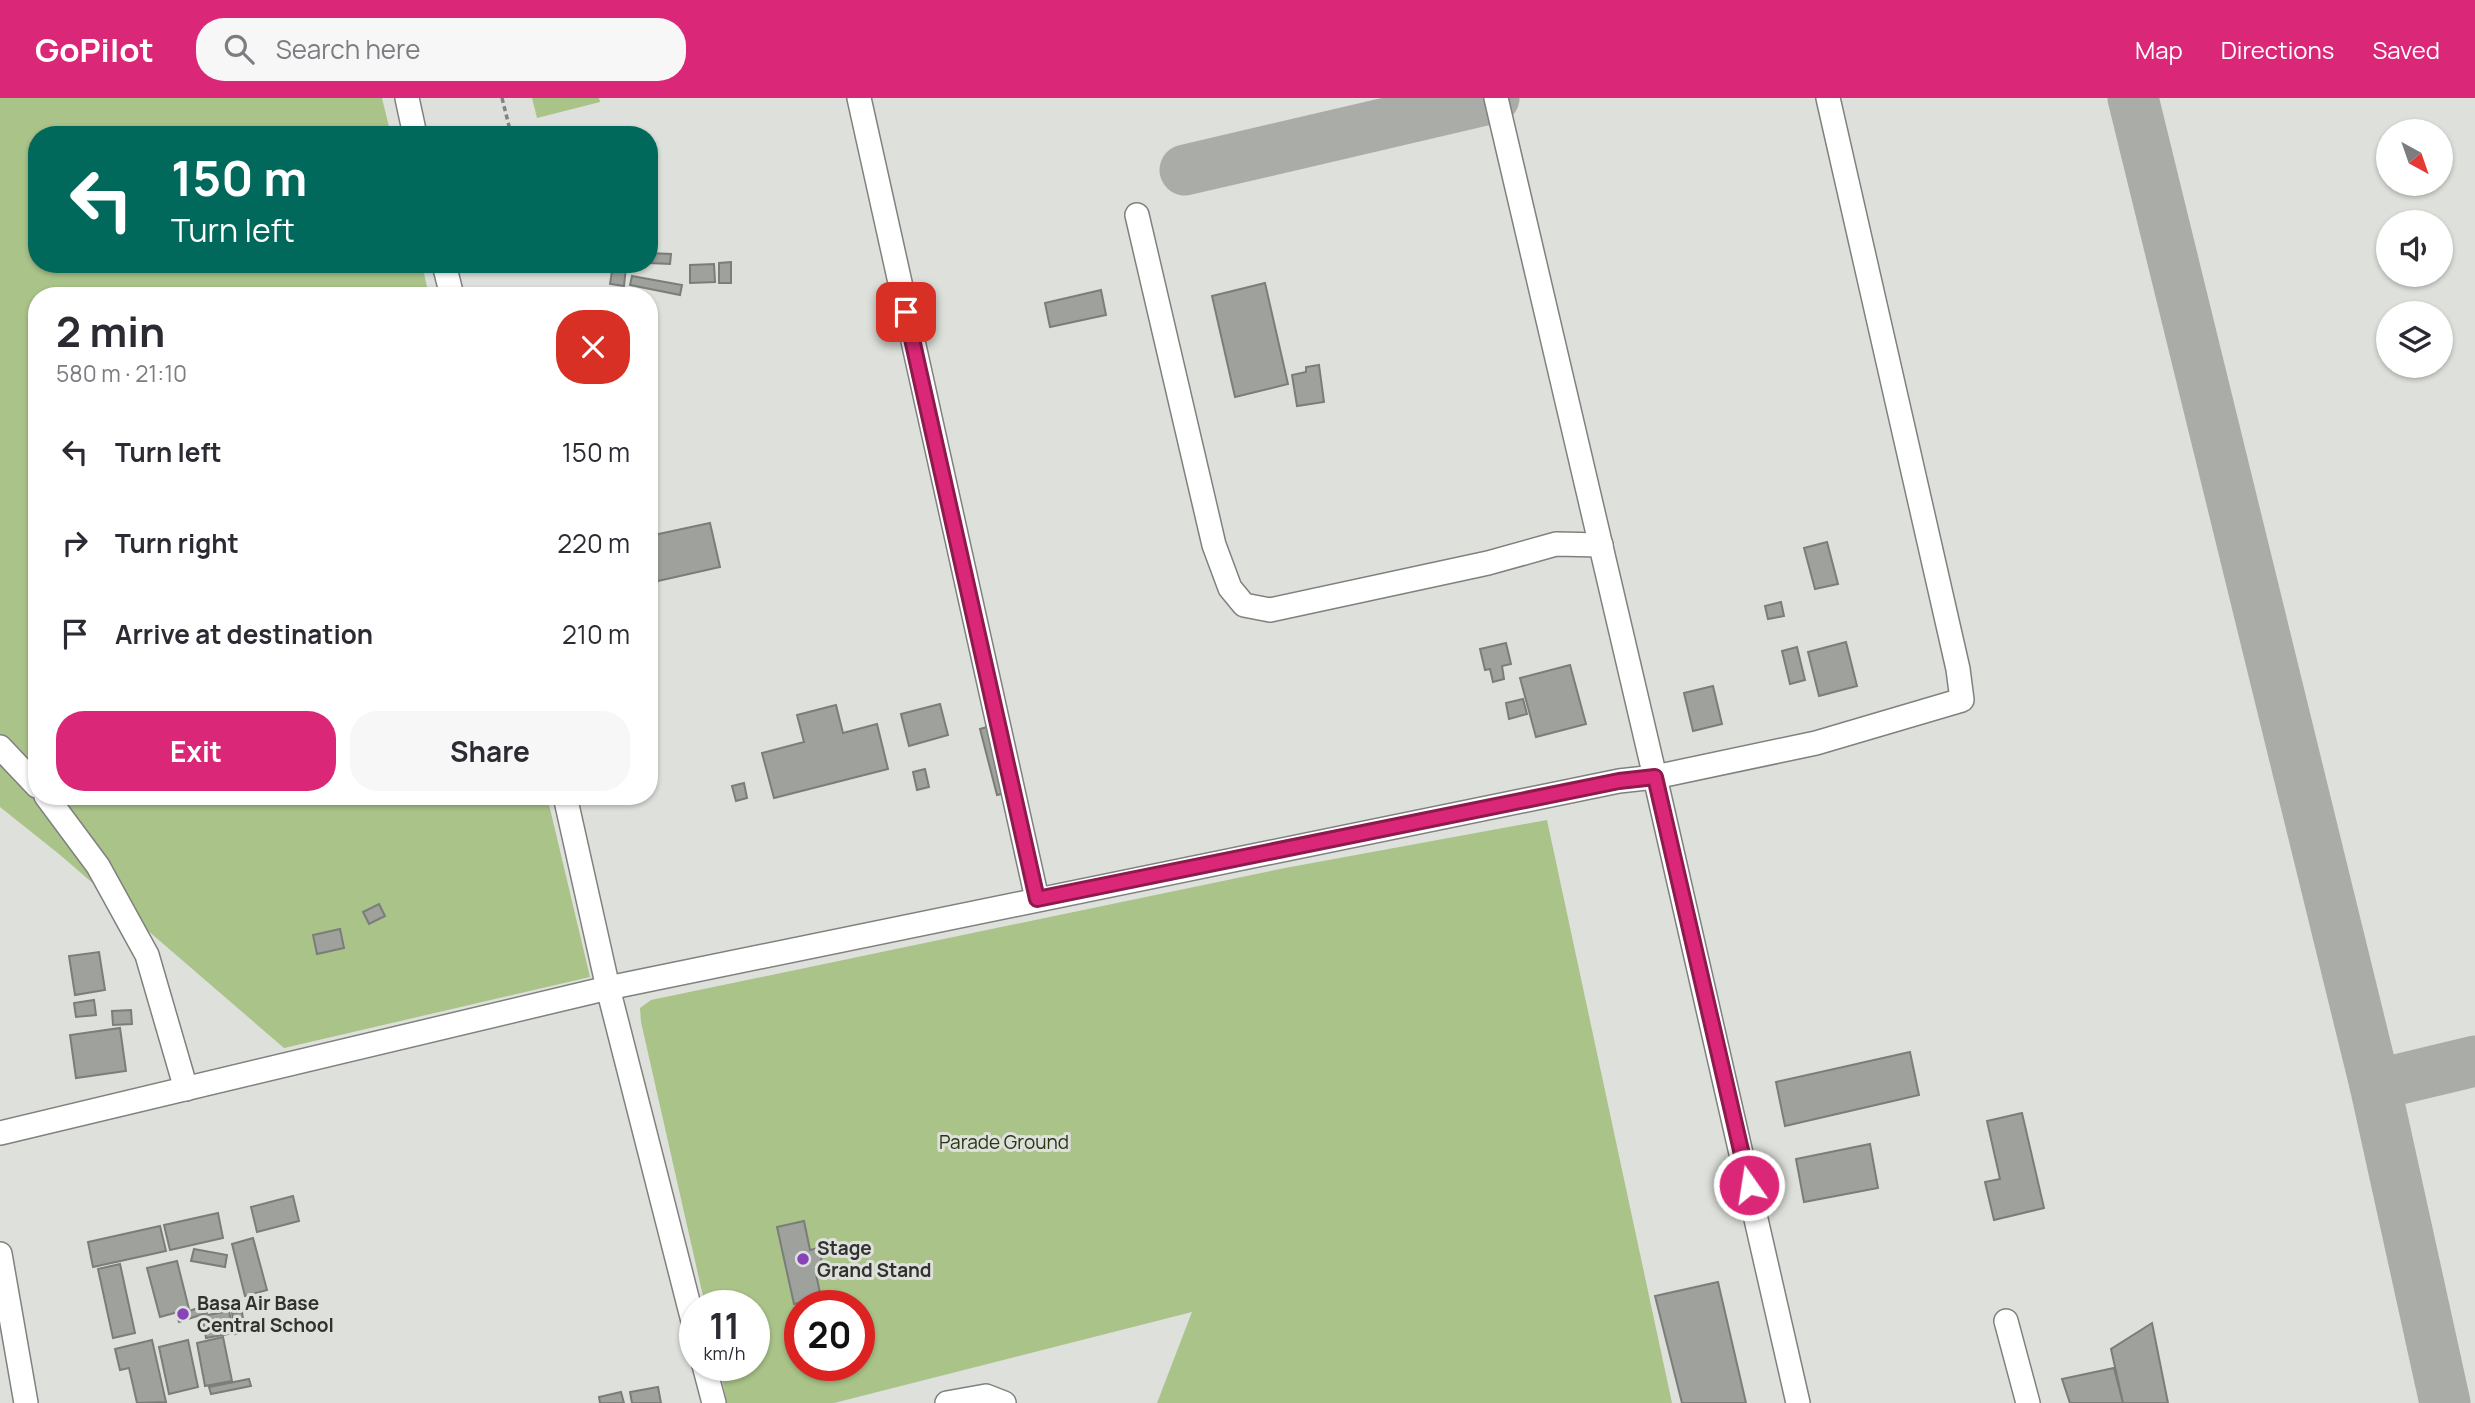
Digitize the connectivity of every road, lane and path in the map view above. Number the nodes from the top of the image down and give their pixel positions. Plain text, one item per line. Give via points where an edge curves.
1 (407, 98) edge
2 (502, 98) edge
3 (859, 98) edge
4 (1496, 98) edge
5 (1828, 98) edge
6 (413, 126) edge
7 (509, 126) edge
8 (1138, 215) dead end
9 (1601, 545) junction
10 (0, 747) edge
11 (28, 777) edge
12 (1655, 777) junction
13 (53, 805) edge
14 (567, 805) edge
15 (1037, 899) junction
16 (608, 988) junction
17 (186, 1089) junction
18 (0, 1133) edge
19 (0, 1254) edge
20 (685, 1290) edge
21 (2006, 1321) dead end
22 (708, 1381) edge
23 (26, 1403) edge
24 (714, 1403) edge
25 (947, 1403) edge
26 (1004, 1403) edge
27 (1798, 1403) edge
28 (2028, 1403) edge

1 - 6 lane
2 - 7 path
3 - 15 lane
4 - 9 lane
5 - 12 lane via 1962,700 1816,743
8 - 9 lane via 1214,545 1230,588 1244,605 1270,610 1556,544
9 - 12 lane
10 - 11 lane
12 - 15 lane
12 - 27 lane
13 - 17 lane via 98,866 147,955
14 - 16 lane
15 - 16 lane
16 - 17 lane
16 - 20 lane
17 - 18 lane
19 - 23 lane
21 - 28 lane
22 - 24 lane
25 - 26 lane via 986,1396

